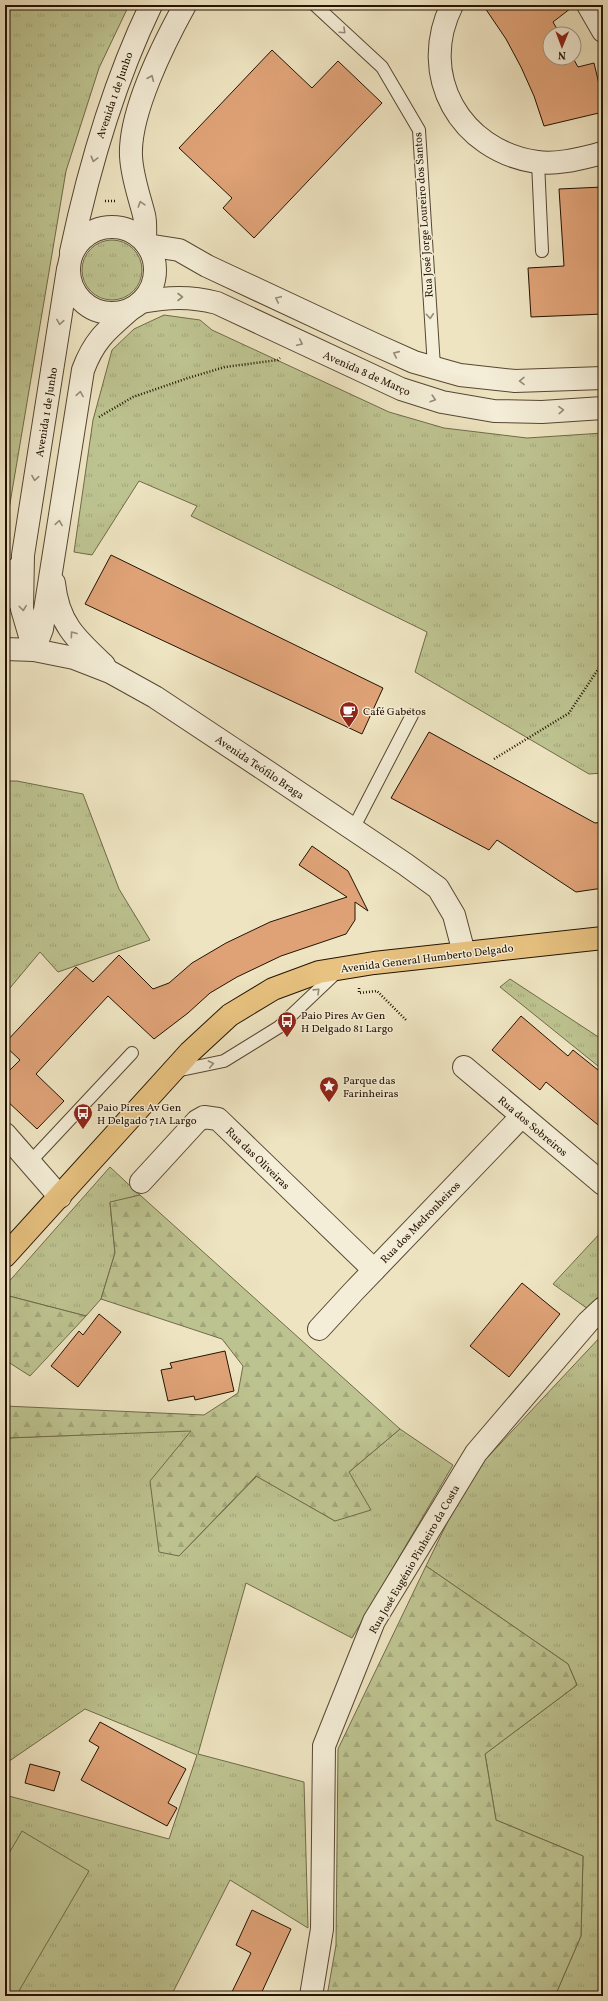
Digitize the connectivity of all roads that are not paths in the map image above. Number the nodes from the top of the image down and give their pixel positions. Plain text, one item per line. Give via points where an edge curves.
1 (151, 5) edge
2 (185, 5) edge
3 (315, 5) edge
4 (452, 5) edge
5 (588, 5) edge
6 (603, 31) edge
7 (603, 153) edge
8 (538, 162) junction
9 (146, 243) junction
10 (542, 251) dead end
11 (69, 264) junction
12 (136, 306) junction
13 (434, 368) junction
14 (603, 378) edge
15 (603, 408) edge
16 (23, 555) junction
17 (52, 561) junction
18 (5, 599) edge
19 (5, 649) edge
20 (34, 650) junction
21 (110, 672) junction
22 (412, 715) dead end
23 (353, 829) junction
24 (603, 938) edge
25 (464, 953) junction
26 (348, 967) junction
27 (132, 1053) dead end
28 (464, 1067) dead end
29 (172, 1071) junction
30 (522, 1116) junction
31 (5, 1134) edge
32 (30, 1162) junction
33 (141, 1182) dead end
34 (603, 1184) edge
35 (60, 1197) junction
36 (5, 1256) edge
37 (374, 1270) junction
38 (603, 1308) edge
39 (320, 1329) dead end
40 (311, 1996) edge

1 -> 11 street, Avenida 1 de Junho via 133,41 112,94
9 -> 2 street via 145,216 132,172 134,128 171,30
3 -> 13 lane, Rua José Jorge Loureiro dos Santos via 382,67 419,130
4 - 8 street via 444,19 440,44 441,68 447,98 463,123 486,142 501,152
5 - 6 street
7 - 8 street via 557,162
8 - 10 lane
9 - 11 street via 128,230 104,227 83,238 75,247
9 - 12 street via 153,256 154,280 149,292
13 -> 9 street via 376,345 207,266 179,250
11 - 12 street via 70,281 75,293 94,310 118,313
11 -> 16 street, Avenida 1 de Junho
12 -> 15 street, Avenida 8 de Março via 164,298 196,298 217,303 401,389 442,402 494,411 542,412
17 -> 12 street via 84,370 89,354 102,334
14 -> 13 street via 515,381 460,375
16 - 18 street, Avenida 1 de Junho
16 -> 20 street, Avenida 1 de Junho via 22,609
17 - 20 street via 42,629
21 -> 17 street via 78,641 65,623 56,601
19 - 20 street, Avenida Teófilo Braga
20 - 21 street, Avenida Teófilo Braga via 74,658
21 - 23 street, Avenida Teófilo Braga via 155,697
22 - 23 lane
23 - 25 street, Avenida Teófilo Braga via 438,888 454,916
24 - 25 main road, Avenida General Humberto Delgado
25 - 26 main road, Avenida General Humberto Delgado
29 -> 26 lane via 224,1061 279,1026
26 - 29 main road, Avenida General Humberto Delgado via 320,972 273,989 230,1015
27 - 32 lane
28 - 30 street, Rua dos Sobreiros
29 - 35 main road, Avenida General Humberto Delgado
30 - 34 street, Rua dos Sobreiros
30 - 37 street, Rua dos Medronheiros
31 - 32 street
32 - 35 street
33 - 37 street, Rua das Oliveiras via 197,1121 204,1117 218,1119
35 - 36 main road, Avenida General Humberto Delgado
37 - 39 street, Rua dos Medronheiros
38 - 40 street, Rua José Eugénio Pinheiro da Costa via 588,1322 476,1453 374,1621 324,1746 322,1929

